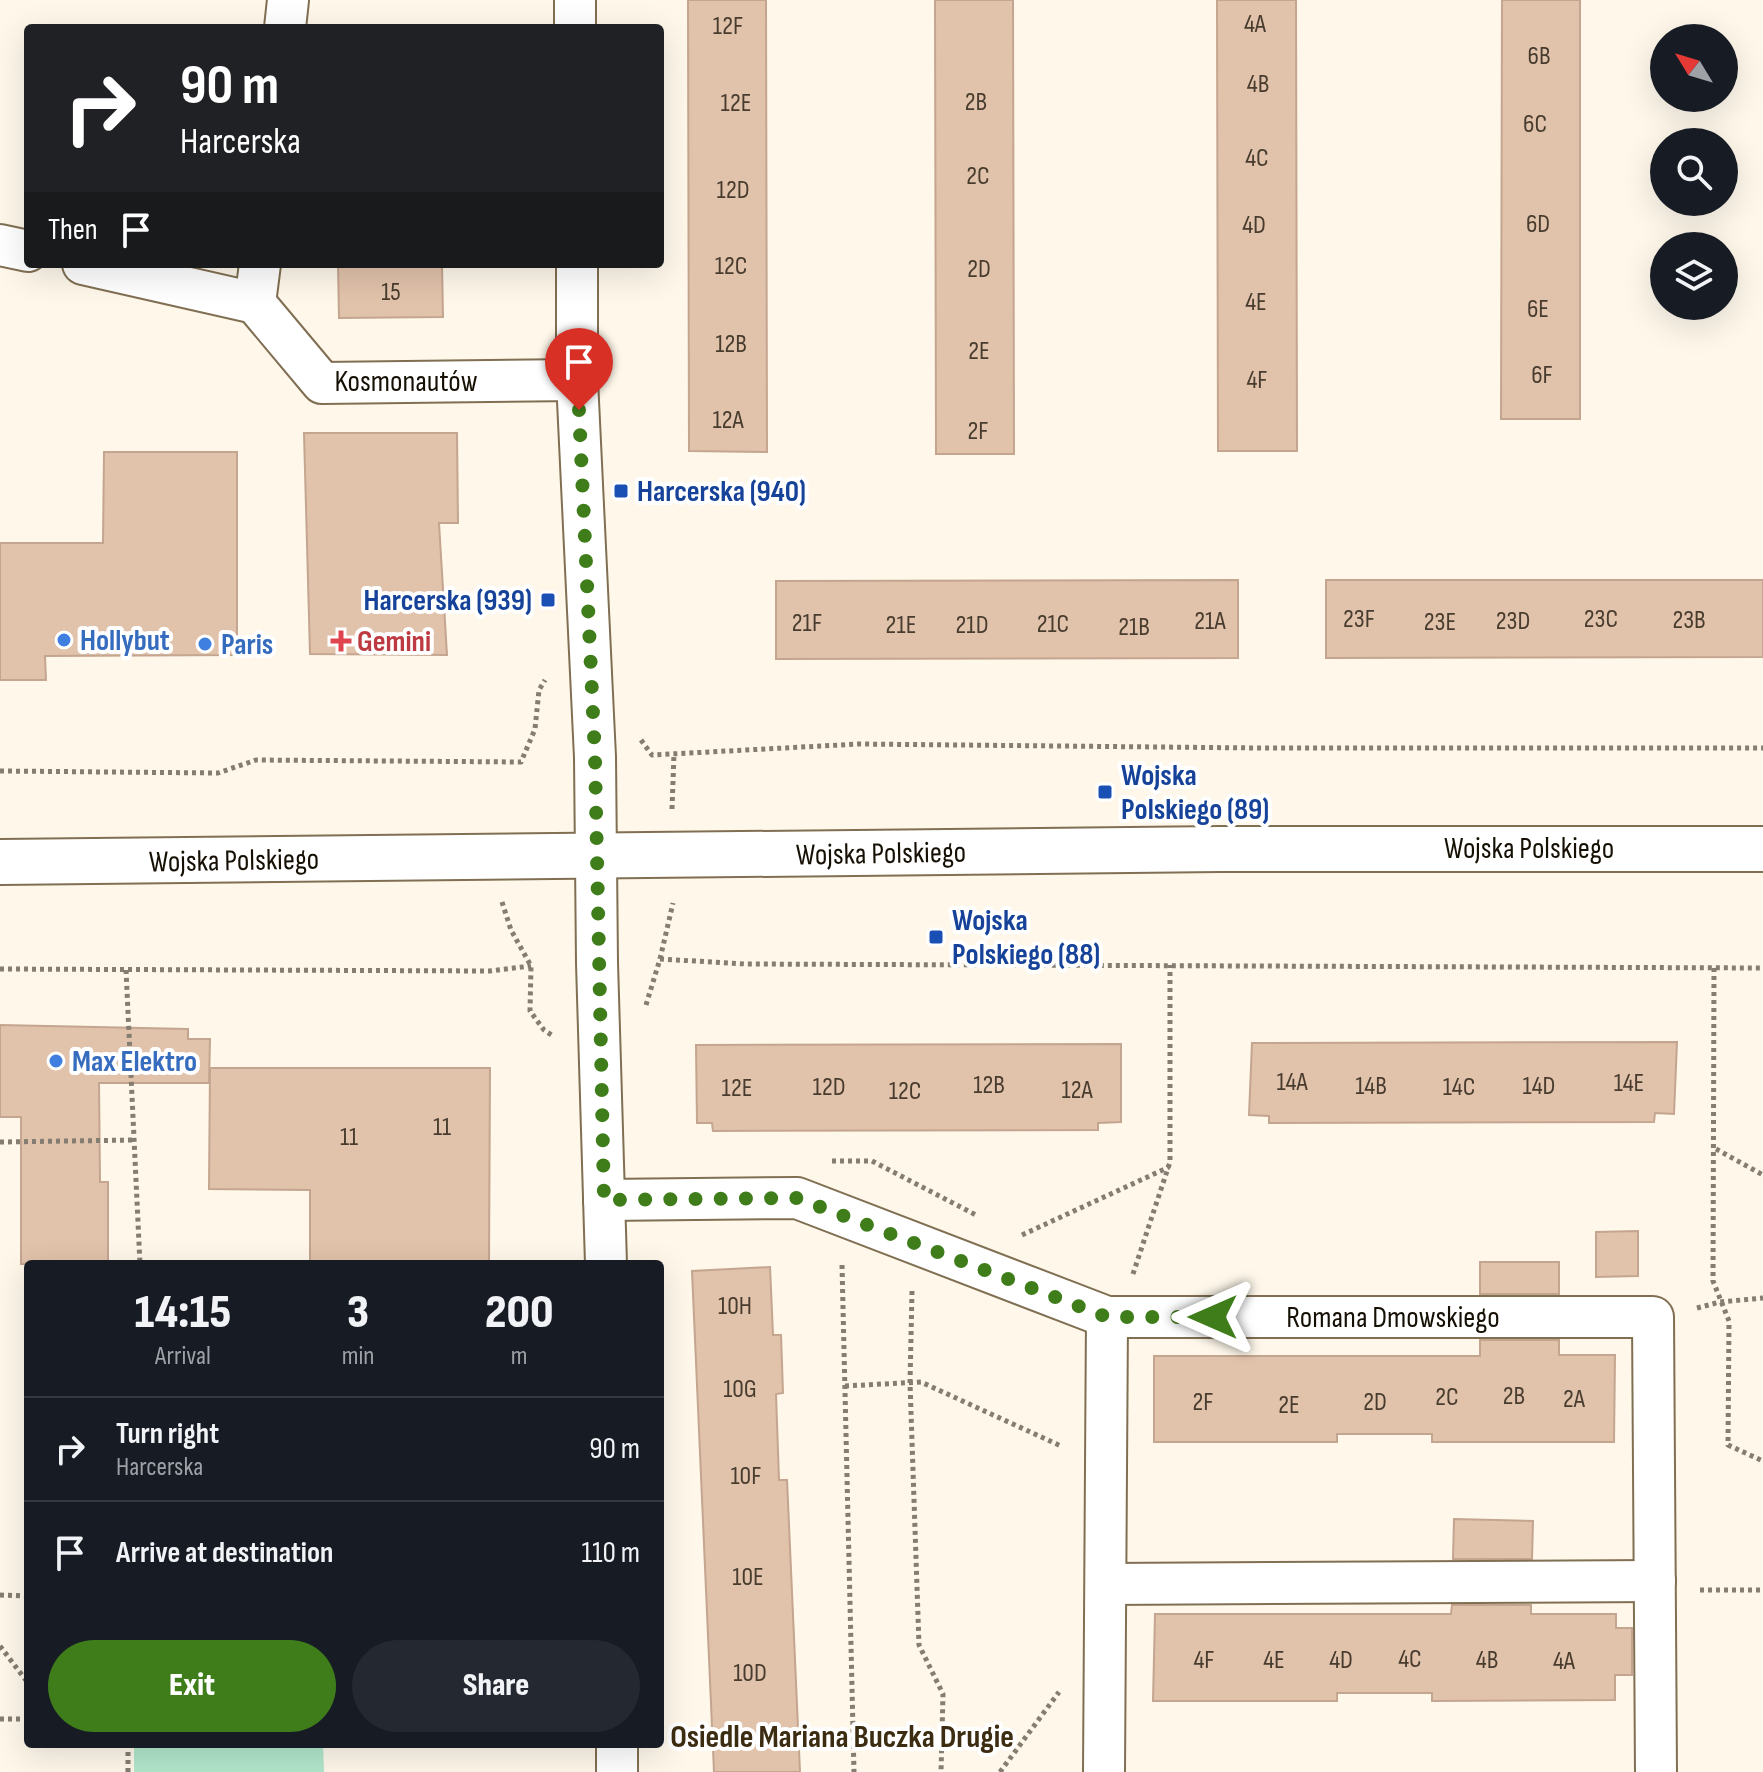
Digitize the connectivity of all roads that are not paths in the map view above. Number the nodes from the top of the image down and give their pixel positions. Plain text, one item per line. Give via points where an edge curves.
1 (288, 0) edge
2 (575, 0) edge
3 (285, 24) edge
4 (575, 24) edge
5 (0, 245) edge
6 (24, 250) edge
7 (101, 268) edge
8 (259, 268) edge
9 (577, 268) edge
10 (255, 303) junction
11 (577, 380) junction
12 (1763, 849) edge
13 (596, 857) junction
14 (0, 862) edge
15 (604, 1200) junction
16 (606, 1260) edge
17 (1113, 1317) junction
18 (1106, 1584) junction
19 (1655, 1586) junction
20 (617, 1748) edge
21 (617, 1772) edge
22 (1104, 1772) edge
23 (1656, 1772) edge

1 - 3 street
2 - 4 street
5 - 6 street
7 - 10 street
8 - 10 street
9 - 11 street
10 - 11 street, Kosmonautów via 322,383
11 - 13 street
12 - 13 street, Wojska Polskiego
13 - 14 street, Wojska Polskiego
13 - 15 street
15 - 16 street
15 - 17 street, Romana Dmowskiego via 797,1198
17 - 18 street
17 - 19 street, Romana Dmowskiego via 1653,1317
18 - 19 street
18 - 22 street
19 - 23 street
20 - 21 street

